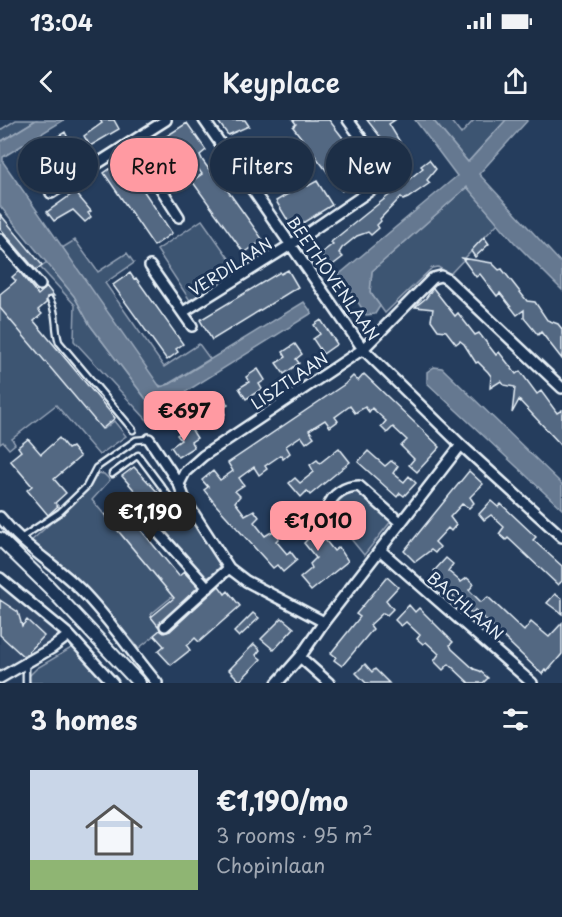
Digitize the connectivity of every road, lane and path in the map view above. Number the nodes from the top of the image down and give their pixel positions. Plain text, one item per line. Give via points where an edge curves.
1 (166, 120) edge
2 (204, 120) edge
3 (348, 120) edge
4 (139, 138) edge
5 (162, 192) edge
6 (179, 218) dead end
7 (0, 239) edge
8 (292, 244) junction
9 (150, 266) dead end
10 (42, 288) dead end
11 (50, 300) dead end
12 (183, 312) junction
13 (192, 326) dead end
14 (363, 349) junction
15 (562, 388) edge
16 (133, 429) dead end
17 (149, 439) joint
18 (461, 445) junction
19 (112, 474) dead end
20 (179, 484) junction
21 (185, 500) junction
22 (177, 507) junction
23 (0, 517) edge
24 (342, 522) dead end
25 (401, 523) junction
26 (562, 537) edge
27 (19, 540) junction
28 (1, 542) edge
29 (380, 550) junction
30 (229, 568) junction
31 (0, 578) edge
32 (208, 588) junction
33 (324, 622) junction
34 (165, 626) dead end
35 (69, 635) junction
36 (300, 657) junction
37 (26, 663) junction
38 (0, 678) edge
39 (26, 683) edge
40 (113, 683) edge
41 (139, 683) edge
42 (157, 683) edge
43 (277, 683) edge
44 (329, 683) edge
45 (532, 683) edge

1 - 4 street
2 - 8 street, BEETHOVENLAAN
3 - 8 street, VERDILAAN via 390,177
5 - 6 street
7 - 10 street
8 - 12 street, VERDILAAN
8 - 14 street, BEETHOVENLAAN
9 - 12 street, VERDILAAN
11 - 16 lane via 56,310 59,342
12 - 13 street, VERDILAAN
14 - 15 street, LISZTLAAN via 433,278 441,276
14 - 18 street, BEETHOVENLAAN
14 - 20 street, LISZTLAAN via 203,456 185,472
17 - 20 street
17 - 27 lane via 136,440 96,468 86,487 60,512
18 - 25 street
18 - 26 street, BEETHOVENLAAN
19 - 22 lane via 138,455
20 - 21 street
21 - 22 street
21 - 30 street
22 - 32 street via 155,529
23 - 27 street
24 - 25 street via 328,508 329,503 350,486 359,486
25 - 29 street
27 - 42 street via 78,588 111,622
28 - 41 main road
29 - 33 street
29 - 45 street, BACHLAAN
30 - 32 street
30 - 33 street
31 - 35 street
32 - 34 street
33 - 36 street
35 - 37 street
35 - 40 street
36 - 43 street
36 - 44 street
37 - 38 street
37 - 39 lane

